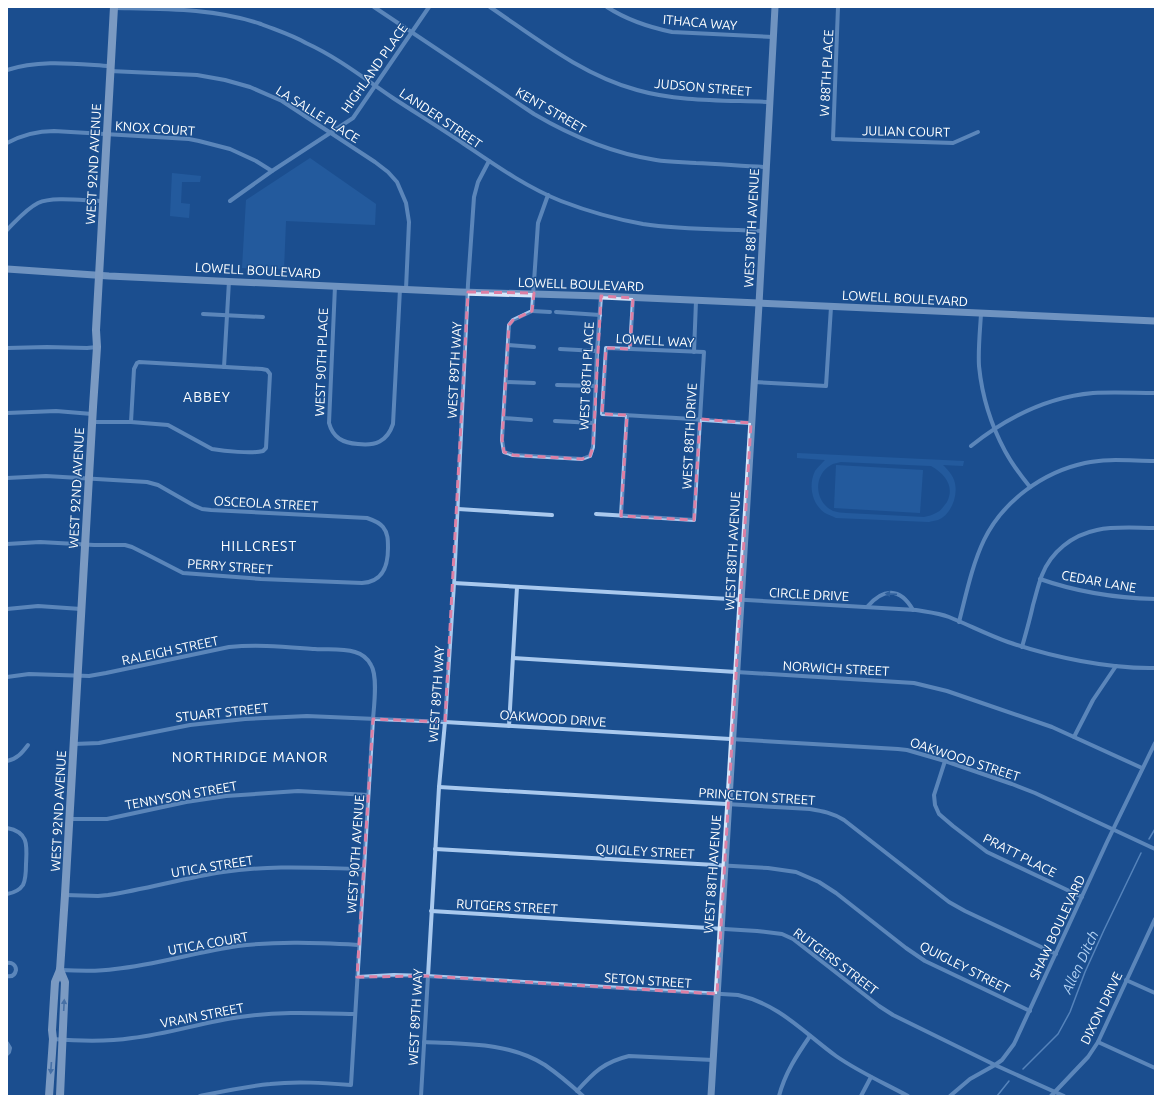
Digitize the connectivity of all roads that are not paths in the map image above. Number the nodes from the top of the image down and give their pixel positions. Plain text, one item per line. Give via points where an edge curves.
1 (114, 7) edge
2 (374, 7) edge
3 (429, 7) edge
4 (490, 7) edge
5 (607, 7) edge
6 (775, 7) edge
7 (838, 7) edge
8 (412, 32) junction
9 (773, 37) junction
10 (110, 69) junction
11 (7, 70) edge
12 (376, 85) junction
13 (770, 102) junction
14 (330, 132) junction
15 (978, 132) dead end
16 (107, 134) junction
17 (833, 139) joint
18 (7, 143) edge
19 (489, 161) junction
20 (766, 167) junction
21 (272, 171) junction
22 (548, 195) junction
23 (230, 200) dead end
24 (103, 201) junction
25 (7, 230) edge
26 (762, 232) junction
27 (7, 269) edge
28 (100, 275) junction
29 (229, 281) junction
30 (335, 286) junction
31 (403, 289) junction
32 (468, 292) junction
33 (534, 293) junction
34 (601, 296) junction
35 (633, 298) junction
36 (696, 301) junction
37 (759, 304) junction
38 (831, 307) junction
39 (532, 311) junction
40 (550, 312) dead end
41 (556, 312) dead end
42 (203, 314) dead end
43 (981, 314) junction
44 (227, 315) junction
45 (600, 315) junction
46 (263, 317) dead end
47 (1155, 321) edge
48 (508, 345) junction
49 (97, 347) junction
50 (534, 347) dead end
51 (7, 348) edge
52 (560, 349) dead end
53 (630, 349) junction
54 (597, 351) junction
55 (694, 352) junction
56 (704, 352) joint
57 (224, 367) junction
58 (506, 382) junction
59 (754, 382) junction
60 (534, 383) dead end
61 (557, 385) dead end
62 (596, 386) junction
63 (1155, 393) edge
64 (7, 413) edge
65 (627, 415) junction
66 (92, 418) junction
67 (504, 418) junction
68 (700, 419) junction
69 (531, 420) dead end
70 (554, 421) dead end
71 (131, 422) junction
72 (594, 423) junction
73 (752, 423) junction
74 (995, 428) junction
75 (971, 446) dead end
76 (1155, 461) edge
77 (7, 478) edge
78 (88, 478) junction
79 (1030, 487) junction
80 (458, 509) junction
81 (596, 514) dead end
82 (552, 515) dead end
83 (621, 516) junction
84 (1155, 528) edge
85 (7, 544) edge
86 (85, 544) junction
87 (388, 550) joint
88 (1040, 579) junction
89 (454, 583) junction
90 (517, 587) junction
91 (1155, 599) edge
92 (741, 600) junction
93 (867, 607) junction
94 (7, 609) edge
95 (81, 609) junction
96 (913, 610) junction
97 (959, 622) junction
98 (1022, 647) junction
99 (337, 650) joint
100 (513, 658) junction
101 (1116, 666) junction
102 (1155, 668) edge
103 (737, 672) junction
104 (78, 675) junction
105 (7, 677) edge
106 (373, 719) junction
107 (445, 722) junction
108 (509, 726) junction
109 (1074, 737) junction
110 (732, 740) junction
111 (1155, 743) edge
112 (74, 744) junction
113 (28, 745) dead end
114 (7, 761) edge
115 (945, 761) junction
116 (1142, 768) junction
117 (439, 787) junction
118 (368, 795) junction
119 (729, 803) junction
120 (69, 819) junction
121 (7, 828) edge
122 (1114, 829) junction
123 (435, 849) junction
124 (1155, 849) edge
125 (725, 866) junction
126 (364, 869) junction
127 (7, 894) edge
128 (65, 895) junction
129 (1082, 897) junction
130 (431, 911) junction
131 (1155, 919) edge
132 (721, 929) junction
133 (359, 945) junction
134 (1056, 954) junction
135 (7, 963) edge
136 (60, 970) junction
137 (7, 976) edge
138 (427, 976) junction
139 (357, 977) junction
140 (1126, 980) junction
141 (1155, 993) edge
142 (717, 994) junction
143 (1030, 1011) junction
144 (355, 1014) junction
145 (810, 1036) junction
146 (53, 1039) junction
147 (63, 1040) junction
148 (424, 1042) junction
149 (1098, 1042) junction
150 (7, 1043) edge
151 (7, 1054) edge
152 (713, 1060) junction
153 (995, 1064) junction
154 (1155, 1068) edge
155 (871, 1077) junction
156 (577, 1091) junction
157 (1055, 1092) junction
158 (50, 1096) edge
159 (60, 1096) edge
160 (200, 1096) edge
161 (421, 1096) edge
162 (583, 1096) edge
163 (711, 1096) edge
164 (779, 1096) edge
165 (861, 1096) edge
166 (908, 1096) edge
167 (950, 1096) edge
168 (1051, 1096) edge
169 (1064, 1096) edge

1 - 10 main road, WEST 92ND AVENUE
1 - 12 street, LANDER STREET via 202,12 238,17 308,43
2 - 8 street, KENT STREET
3 - 8 street, HIGHLAND PLACE
4 - 13 street, JUDSON STREET via 565,57 590,71 638,91 670,97
5 - 9 street, ITHACA WAY via 636,22 672,32
6 - 9 street, WEST 88TH AVENUE
7 - 17 street, W 88TH PLACE
8 - 12 street, HIGHLAND PLACE
8 - 20 street, KENT STREET via 534,114 585,141 656,160
9 - 13 street, WEST 88TH AVENUE
10 - 11 street, LA SALLE PLACE via 46,64
10 - 14 street, LA SALLE PLACE via 197,75 250,87 273,97
10 - 16 main road, WEST 92ND AVENUE
12 - 14 street, HIGHLAND PLACE via 356,114
12 - 19 street, LANDER STREET
13 - 20 street, WEST 88TH AVENUE
14 - 21 street, HIGHLAND PLACE
14 - 31 street, LA SALLE PLACE via 388,172 400,187 406,202 408,222
15 - 17 street, JULIAN COURT via 953,143
16 - 18 street, KNOX COURT via 45,131 18,137
16 - 21 street, KNOX COURT via 200,141 230,149
16 - 24 main road, WEST 92ND AVENUE
19 - 22 street, LANDER STREET via 510,176
19 - 32 street, WEST 89TH WAY via 474,197
20 - 26 street, WEST 88TH AVENUE
21 - 23 street, HIGHLAND PLACE
22 - 26 street, LANDER STREET via 596,213 642,224
22 - 33 street via 538,223
24 - 25 street via 44,201 36,204
24 - 28 main road, WEST 92ND AVENUE
26 - 37 street, WEST 88TH AVENUE
27 - 28 street, LOWELL BOULEVARD
28 - 29 street, LOWELL BOULEVARD
28 - 49 main road, WEST 92ND AVENUE
29 - 30 street, LOWELL BOULEVARD
29 - 44 street
30 - 31 street, LOWELL BOULEVARD
30 - 31 street, WEST 90TH PLACE via 329,423 332,431 345,442 369,445 380,442 393,424
31 - 32 street, LOWELL BOULEVARD
32 - 33 street, LOWELL BOULEVARD
32 - 80 street, WEST 89TH WAY
33 - 34 street, LOWELL BOULEVARD
33 - 39 street
34 - 35 street, LOWELL BOULEVARD
34 - 45 street, WEST 88TH PLACE
35 - 36 street, LOWELL BOULEVARD
35 - 53 street
36 - 37 street, LOWELL BOULEVARD
36 - 55 street
37 - 38 street, LOWELL BOULEVARD
37 - 59 street, WEST 88TH AVENUE
38 - 43 street, LOWELL BOULEVARD
38 - 59 street via 826,386
39 - 40 street
39 - 48 street via 513,320
41 - 45 street
42 - 44 street
43 - 47 street, LOWELL BOULEVARD
43 - 74 street via 979,366 986,405
44 - 46 street
44 - 57 street
45 - 54 street, WEST 88TH PLACE
48 - 50 street
48 - 58 street
49 - 51 street
49 - 66 main road, WEST 92ND AVENUE
52 - 54 street, LOWELL WAY
53 - 55 street, LOWELL WAY
53 - 65 street, LOWELL WAY via 606,348 602,414
54 - 62 street, WEST 88TH PLACE
55 - 56 street, LOWELL WAY
56 - 68 street, WEST 88TH DRIVE
57 - 71 street via 140,362 135,364
57 - 71 street via 268,371 270,376 265,450 251,452 212,449 168,425
58 - 60 street
58 - 67 street
59 - 73 street, WEST 88TH AVENUE
61 - 62 street
62 - 72 street, WEST 88TH PLACE
63 - 74 street via 1102,393 1052,401
64 - 66 street via 50,411
65 - 68 street
65 - 83 street
66 - 71 street
66 - 78 main road, WEST 92ND AVENUE
67 - 69 street
67 - 72 street, WEST 88TH PLACE via 504,452 513,455 582,459 590,456 593,447
68 - 73 street
68 - 83 street, WEST 88TH DRIVE via 694,520
70 - 72 street
73 - 92 street, WEST 88TH AVENUE
74 - 75 street
74 - 79 street via 1005,451
76 - 79 street via 1104,461 1071,466
77 - 78 street, OSCEOLA STREET
78 - 86 main road, WEST 92ND AVENUE
78 - 87 street, OSCEOLA STREET via 153,484 202,509 366,518 377,522 385,530
79 - 97 street via 1010,504 987,533 977,557
80 - 82 street
80 - 89 street, WEST 89TH WAY
81 - 83 street
84 - 88 street via 1113,528 1085,533 1066,543 1057,552
85 - 86 street, PERRY STREET
86 - 87 street, PERRY STREET via 125,545 148,554 178,571 191,574 362,583 370,582 381,574 388,559
86 - 95 main road, WEST 92ND AVENUE
88 - 91 street, CEDAR LANE via 1092,593
88 - 98 street
89 - 90 street, CIRCLE DRIVE
89 - 107 street, WEST 89TH WAY
90 - 92 street, CIRCLE DRIVE
90 - 100 street
92 - 93 street, CIRCLE DRIVE
92 - 103 street, WEST 88TH AVENUE
93 - 96 street, CIRCLE DRIVE
96 -> 93 street via 904,597 888,593 874,599
94 - 95 street via 38,606
95 - 104 main road, WEST 92ND AVENUE
96 - 97 street, CIRCLE DRIVE via 936,613
97 - 98 street, CIRCLE DRIVE
98 - 101 street, CIRCLE DRIVE
99 - 104 street, RALEIGH STREET via 229,647 112,672
99 - 106 street, WEST 90TH AVENUE via 361,654 372,666 375,676
100 - 103 street, NORWICH STREET
100 - 108 street
101 - 102 street, CIRCLE DRIVE
101 - 109 street
103 - 109 street, NORWICH STREET via 928,685 1052,727
103 - 110 street, WEST 88TH AVENUE
104 - 105 street, RALEIGH STREET via 40,673
104 - 112 main road, WEST 92ND AVENUE
106 - 107 street, OAKWOOD DRIVE
106 - 112 street, STUART STREET via 307,716 245,718 179,726 93,744
106 - 118 street, WEST 90TH AVENUE
107 - 108 street, OAKWOOD DRIVE
107 - 117 street, WEST 89TH WAY
108 - 110 street, OAKWOOD DRIVE
109 - 116 street, NORWICH STREET
110 - 115 street, OAKWOOD STREET via 898,749
110 - 119 street, WEST 88TH AVENUE
111 - 116 street, SHAW BOULEVARD
112 - 120 main road, WEST 92ND AVENUE
113 - 114 street via 18,756
115 - 122 street, OAKWOOD STREET via 1035,793
115 - 129 street, PRATT PLACE via 934,796 939,814 987,852
116 - 122 street, SHAW BOULEVARD
117 - 119 street, PRINCETON STREET
117 - 123 street, WEST 89TH WAY
118 - 120 street, TENNYSON STREET via 298,791 233,795 201,799 107,819
118 - 126 street, WEST 90TH AVENUE
119 - 125 street, WEST 88TH AVENUE
119 - 134 street, PRINCETON STREET via 822,810 834,814 949,902
120 - 128 main road, WEST 92ND AVENUE
121 - 127 street via 20,833 27,845 23,886 14,893
122 - 124 street, OAKWOOD STREET
122 - 129 street, SHAW BOULEVARD
123 - 125 street, QUIGLEY STREET
123 - 130 street, WEST 89TH WAY
125 - 132 street, WEST 88TH AVENUE
125 - 143 street, QUIGLEY STREET via 789,871 819,882 924,961
126 - 128 street, UTICA STREET via 295,867 244,870 200,876 108,895
126 - 133 street, WEST 90TH AVENUE
128 - 136 main road, WEST 92ND AVENUE
129 - 134 street, SHAW BOULEVARD
130 - 132 street, RUTGERS STREET
130 - 138 street, WEST 89TH WAY
131 - 140 street, DIXON DRIVE
132 - 142 street, WEST 88TH AVENUE
132 - 153 street, RUTGERS STREET via 773,932 788,936 879,1006
133 - 136 street, UTICA COURT via 296,942 252,945 103,971
133 - 139 street, WEST 90TH AVENUE
134 - 143 street, SHAW BOULEVARD
135 - 137 street via 14,965 16,970 14,975
136 - 146 main road, WEST 92ND AVENUE via 55,982
147 -> 136 main road, WEST 92ND AVENUE via 65,982
138 - 139 street, SETON STREET
138 - 142 street, SETON STREET
138 - 148 street, WEST 89TH WAY
139 - 144 street, WEST 90TH AVENUE
140 - 141 street
140 - 149 street, DIXON DRIVE
142 - 145 street, SETON STREET via 738,995 757,1000 777,1011
142 - 152 street, WEST 88TH AVENUE
143 - 153 street, SHAW BOULEVARD via 1014,1044
144 - 147 street, VRAIN STREET via 275,1013 223,1019 131,1039
144 - 160 street, WEST 90TH AVENUE via 351,1085 271,1084
145 - 155 street, SETON STREET via 837,1057
145 - 164 street via 790,1066
146 - 147 street, VRAIN STREET
146 -> 158 main road, WEST 92ND AVENUE
147 - 159 main road, WEST 92ND AVENUE
148 - 156 street via 494,1047 513,1051 545,1065
148 - 161 street, WEST 89TH WAY
149 - 154 street
149 - 157 street, DIXON DRIVE via 1088,1057
150 - 151 street via 10,1048
152 - 156 street via 623,1057 596,1071
152 - 163 street, WEST 88TH AVENUE
153 - 157 street, RUTGERS STREET
153 - 167 street, SHAW BOULEVARD via 970,1079
155 - 165 street
155 - 166 street, SETON STREET
156 - 162 street
157 - 168 street, DIXON DRIVE
157 - 169 street, RUTGERS STREET

